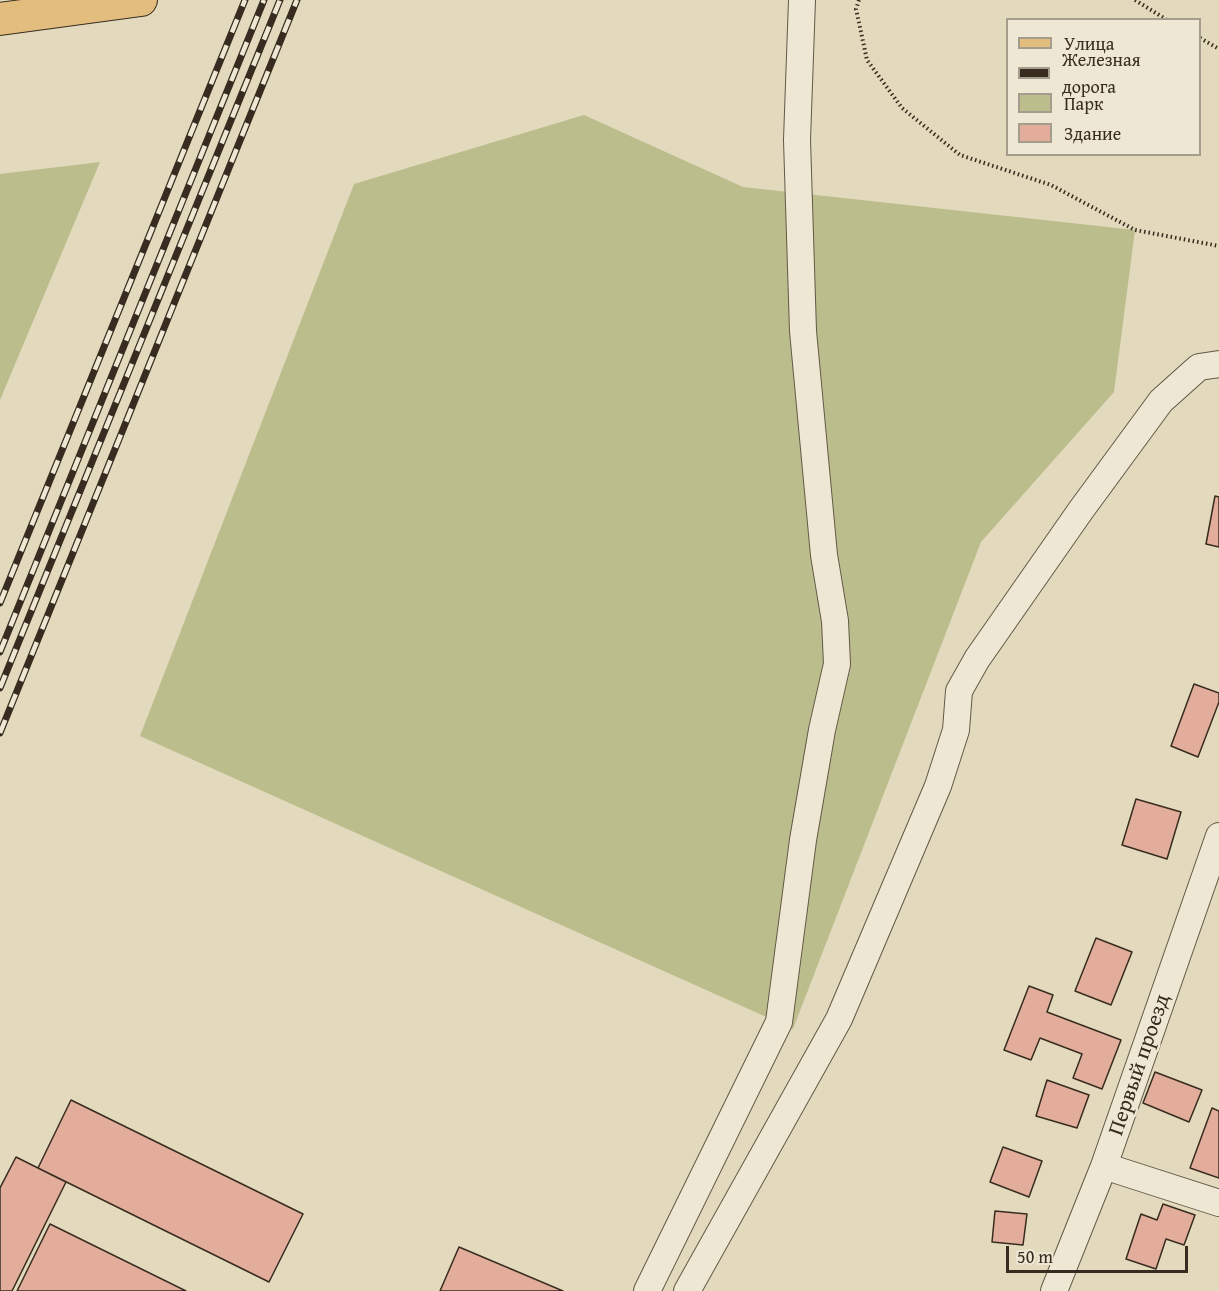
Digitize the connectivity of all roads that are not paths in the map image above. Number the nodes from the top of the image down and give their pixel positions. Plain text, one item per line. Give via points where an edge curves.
1 (141, 0) edge
2 (802, 0) edge
3 (0, 20) edge
4 (1219, 364) edge
5 (1219, 836) edge
6 (1104, 1166) junction
7 (1219, 1203) edge
8 (647, 1291) edge
9 (687, 1291) edge
10 (1054, 1291) edge

1 - 3 main road
2 - 8 street via 797,140 802,331 837,664 803,840 779,1022
4 - 9 street via 1199,367 1161,401 977,659 958,692 956,730 938,786 839,1019
5 - 6 street, Первый проезд
6 - 7 street
6 - 10 street, Первый проезд

